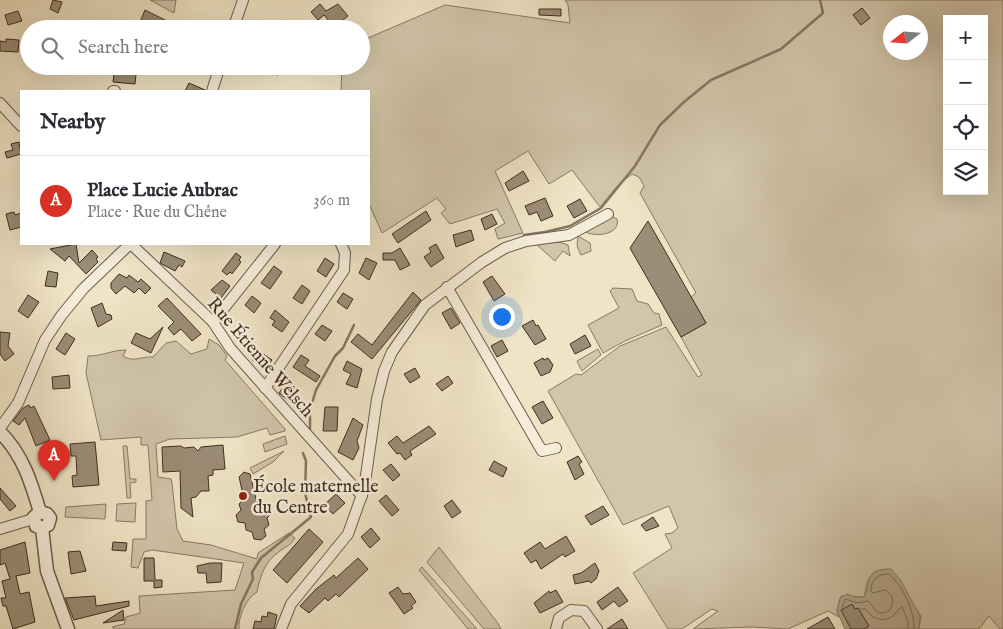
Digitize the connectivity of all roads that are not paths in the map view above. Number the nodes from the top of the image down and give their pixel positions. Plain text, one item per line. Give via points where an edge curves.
1 (243, 0) edge
2 (236, 20) edge
3 (217, 75) edge
4 (212, 90) edge
5 (0, 104) edge
6 (20, 125) edge
7 (608, 214) dead end
8 (130, 245) edge
9 (132, 245) edge
10 (274, 245) edge
11 (341, 245) edge
12 (447, 287) junction
13 (213, 322) junction
14 (265, 388) junction
15 (0, 430) edge
16 (556, 448) dead end
17 (362, 496) junction
18 (38, 520) junction
19 (0, 529) edge
20 (68, 629) edge
21 (281, 629) edge
22 (556, 629) edge
23 (597, 629) edge

1 - 2 street
3 - 4 street
5 - 6 street
7 - 12 street via 569,235 526,241 505,248
8 - 15 street via 83,289 61,316 45,340 18,403
9 - 13 street, Rue Étienne Welsch
10 - 13 street
11 - 14 street via 345,253 344,270
12 - 16 street via 542,451
12 - 17 street via 425,305 392,352 384,371
13 - 14 street, Rue Étienne Welsch via 230,348
14 - 17 street, Rue Étienne Welsch
15 - 18 street via 18,454 31,480
17 - 21 street via 348,534 291,604
18 - 19 street
18 - 20 street via 46,565
22 - 23 street via 559,618 571,610 584,611

